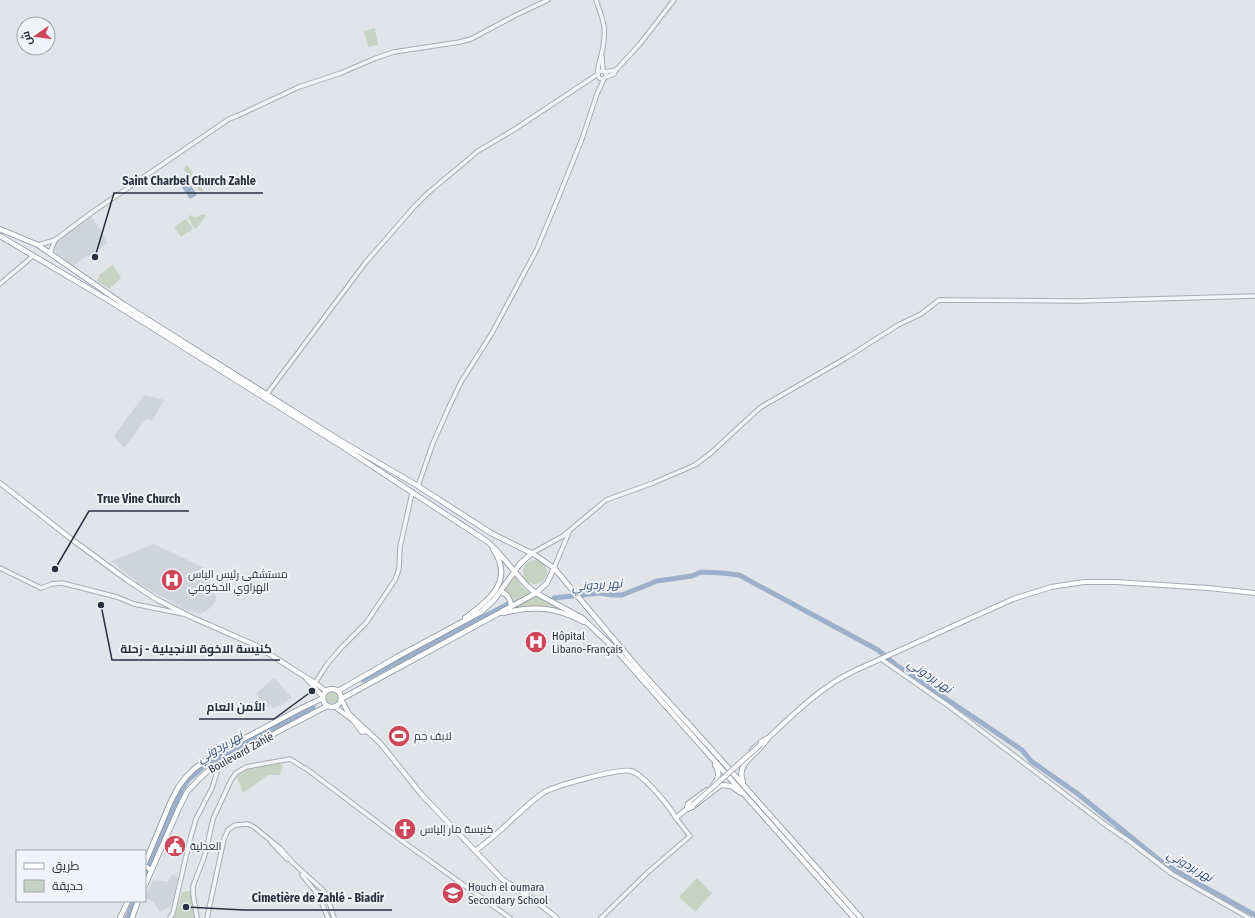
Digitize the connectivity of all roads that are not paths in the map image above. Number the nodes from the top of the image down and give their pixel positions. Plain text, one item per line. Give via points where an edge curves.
1 (548, 0) edge
2 (596, 0) edge
3 (674, 0) edge
4 (602, 54) junction
5 (616, 70) junction
6 (604, 72) junction
7 (598, 76) junction
8 (605, 78) junction
9 (597, 94) junction
10 (0, 229) edge
11 (0, 236) edge
12 (55, 240) junction
13 (31, 241) junction
14 (38, 245) junction
15 (25, 251) junction
16 (50, 253) junction
17 (33, 256) junction
18 (44, 262) junction
19 (0, 284) edge
20 (1255, 296) edge
21 (267, 394) junction
22 (410, 481) junction
23 (0, 483) edge
24 (418, 486) junction
25 (405, 489) junction
26 (425, 491) junction
27 (412, 493) junction
28 (420, 498) junction
29 (570, 531) junction
30 (483, 540) junction
31 (532, 553) junction
32 (0, 568) edge
33 (554, 568) junction
34 (514, 572) junction
35 (501, 592) junction
36 (536, 593) junction
37 (1255, 593) edge
38 (511, 606) junction
39 (189, 616) junction
40 (494, 616) junction
41 (456, 626) junction
42 (591, 626) junction
43 (883, 659) junction
44 (303, 675) junction
45 (315, 682) junction
46 (345, 687) junction
47 (326, 691) junction
48 (338, 692) junction
49 (348, 694) junction
50 (321, 698) junction
51 (341, 699) junction
52 (325, 707) junction
53 (335, 707) junction
54 (346, 710) junction
55 (340, 711) junction
56 (367, 731) junction
57 (768, 738) junction
58 (710, 756) junction
59 (723, 762) junction
60 (216, 765) junction
61 (744, 786) junction
62 (746, 796) junction
63 (170, 804) junction
64 (179, 808) junction
65 (687, 808) junction
66 (676, 818) junction
67 (785, 836) junction
68 (278, 848) junction
69 (476, 850) junction
70 (148, 865) edge
71 (146, 878) edge
72 (128, 902) edge
73 (138, 902) edge
74 (120, 918) edge
75 (132, 918) edge
76 (170, 918) edge
77 (197, 918) edge
78 (207, 918) edge
79 (328, 918) edge
80 (334, 918) edge
81 (510, 918) edge
82 (558, 918) edge
83 (601, 918) edge
84 (854, 918) edge
85 (860, 918) edge
86 (1249, 918) edge

1 - 12 street via 471,39 394,52 299,87 233,118 101,206
2 - 4 street via 605,28
3 - 5 street
4 - 6 street
4 - 7 street
5 - 6 street
5 - 8 street via 614,74
6 - 7 street
6 - 8 street
7 - 8 street
7 - 9 street
7 - 21 street via 478,151 414,207 366,262
8 - 9 street
9 - 24 street via 582,139 537,249 492,334 461,382 436,436
10 - 13 highway
11 - 15 highway
12 - 14 street
12 - 16 street
13 - 14 highway
13 - 15 highway via 26,244
14 - 16 highway
15 - 17 highway
16 - 18 highway
16 - 21 highway via 123,304
17 - 18 highway
17 - 19 street
18 - 25 highway via 340,445
20 - 29 street via 1080,301 939,300 921,314 898,325 761,407 695,465 606,500
21 - 22 highway
22 - 24 highway
22 - 25 highway
23 - 39 main road via 127,580
24 - 26 highway
25 - 27 highway
26 - 28 highway
26 - 31 highway via 491,533
27 - 28 highway
27 - 45 street via 395,580 366,623 326,665
28 - 30 highway
29 - 31 street
29 - 33 street
30 - 34 highway via 498,552
30 - 41 highway via 500,562 501,580 488,598
31 - 33 highway
31 - 34 highway
32 - 39 street via 42,588 51,584 62,584
33 - 36 highway via 546,583
33 - 59 highway via 638,668
34 - 35 highway
34 - 36 highway
35 - 38 highway via 507,596
35 - 41 highway via 486,608
36 - 38 highway
36 - 42 highway via 573,612
37 - 43 main road via 1124,583 1084,582 1063,585 1013,598
38 - 40 highway
39 - 44 main road via 255,645
40 - 42 highway via 519,609 541,608 558,611
40 - 49 highway
41 - 46 highway
42 - 58 highway via 616,650
43 - 57 main road via 824,688
43 - 86 street via 1163,868
44 - 45 main road
44 - 50 main road
45 - 47 main road
46 - 48 highway
46 - 49 highway
47 - 48 highway via 332,689
47 - 50 highway
48 - 51 highway
49 - 51 highway
50 - 52 highway
50 - 63 highway, Boulevard Zahlé via 213,755 186,777
51 - 53 highway
51 - 54 main road
52 - 53 highway
52 - 60 highway, Boulevard Zahlé
53 - 55 main road
54 - 55 main road via 342,708
54 - 56 main road
55 - 56 main road via 362,732
56 - 69 main road via 381,744 422,795
57 - 59 highway via 734,765 730,766
57 - 61 highway via 741,768 740,776
57 - 65 main road, bridge
58 - 62 highway
58 - 65 highway via 718,769 718,779 688,804
59 - 61 highway
60 - 64 highway, Boulevard Zahlé via 193,785
60 - 76 street via 218,769 212,788 191,834
61 - 67 highway
62 - 65 highway via 723,784
62 - 67 highway
63 - 64 highway
63 - 70 highway, Boulevard Zahlé
64 - 70 highway, Boulevard Zahlé
65 - 66 main road
66 - 69 main road via 669,806 641,777 631,771 624,771 551,789
66 - 83 street via 690,836
67 - 84 highway
67 - 85 highway
68 - 78 street via 248,824 235,825 228,830
68 - 79 street via 319,896
68 - 80 street via 323,890
69 - 82 main road via 502,879 533,898
70 - 71 highway, Boulevard Zahlé
72 - 74 highway
73 - 75 highway
77 - 81 street via 193,886 205,855 213,819 231,780 236,773 246,767 290,759

